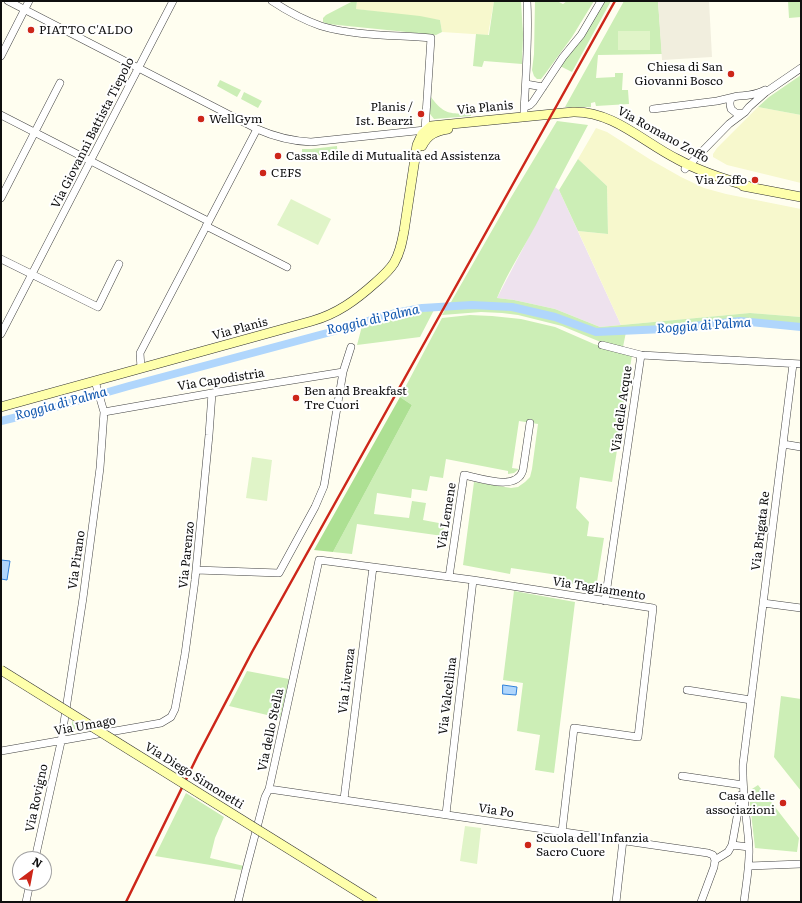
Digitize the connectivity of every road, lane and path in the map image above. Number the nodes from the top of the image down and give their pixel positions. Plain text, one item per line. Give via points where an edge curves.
1 (8, 1) edge
2 (29, 1) edge
3 (173, 1) edge
4 (272, 1) edge
5 (527, 1) edge
6 (602, 1) edge
7 (24, 9) junction
8 (1, 56) edge
9 (139, 68) junction
10 (801, 68) edge
11 (60, 83) dead end
12 (526, 84) junction
13 (776, 85) junction
14 (543, 87) junction
15 (734, 96) junction
16 (744, 96) junction
17 (717, 101) junction
18 (525, 107) junction
19 (749, 107) junction
20 (653, 109) dead end
21 (732, 109) junction
22 (741, 113) junction
23 (1, 115) edge
24 (524, 119) junction
25 (729, 124) junction
26 (257, 129) junction
27 (428, 132) junction
28 (34, 133) junction
29 (90, 161) junction
30 (686, 167) junction
31 (801, 197) edge
32 (1, 198) edge
33 (207, 223) junction
34 (1, 259) edge
35 (119, 264) dead end
36 (287, 267) dead end
37 (32, 275) junction
38 (1, 334) edge
39 (602, 345) dead end
40 (351, 347) dead end
41 (641, 355) junction
42 (793, 364) junction
43 (801, 364) edge
44 (141, 368) junction
45 (343, 372) junction
46 (96, 384) junction
47 (212, 393) junction
48 (1, 407) edge
49 (104, 412) junction
50 (530, 423) dead end
51 (783, 444) junction
52 (801, 447) edge
53 (319, 560) joint
54 (373, 567) junction
55 (196, 570) junction
56 (449, 577) junction
57 (473, 580) junction
58 (605, 602) junction
59 (763, 603) junction
60 (801, 608) edge
61 (1, 670) edge
62 (687, 690) dead end
63 (751, 700) junction
64 (171, 717) joint
65 (60, 742) junction
66 (1, 751) edge
67 (682, 776) dead end
68 (743, 787) junction
69 (270, 789) junction
70 (344, 799) junction
71 (446, 814) junction
72 (736, 818) junction
73 (746, 818) junction
74 (562, 832) junction
75 (623, 840) junction
76 (732, 845) junction
77 (749, 847) junction
78 (38, 851) edge
79 (715, 860) junction
80 (801, 864) edge
81 (749, 866) junction
82 (28, 891) edge
83 (26, 902) edge
84 (238, 902) edge
85 (374, 902) edge
86 (616, 902) edge
87 (701, 902) edge
88 (744, 902) edge

1 - 7 street
2 - 7 street
3 - 9 street, Via Giovanni Battista Tiepolo
4 - 27 street via 320,26 431,38
5 - 12 street via 529,37
6 - 14 street
7 - 8 street
7 - 9 street
9 - 26 street
9 - 29 street, Via Giovanni Battista Tiepolo
10 - 13 street
11 - 28 street
12 - 14 street
12 - 18 street
13 - 16 street via 760,93
13 - 19 street
14 - 18 street via 530,105
15 - 16 street
15 - 17 street
15 - 21 street via 730,103
16 - 19 street
17 - 20 street
17 - 21 street
18 - 24 street
19 - 22 street
21 - 22 street via 736,113
21 - 25 street
22 - 25 street
23 - 28 street
24 - 27 street, Via Planis
24 - 30 street, Via Romano Zoffo via 561,117 587,119 605,124 666,160
24 - 30 street, Via Romano Zoffo via 573,112 589,113 614,121
25 - 30 street
26 - 27 street via 284,139 311,142
26 - 33 street
27 - 44 street, Via Planis via 411,188 402,245 397,257 388,271 350,303 316,320
28 - 29 street
28 - 32 street
29 - 33 street
29 - 37 street, Via Giovanni Battista Tiepolo
30 - 31 street, Via Romano Zoffo via 748,186
33 - 36 street
33 - 44 street via 140,353
34 - 37 street
35 - 37 street via 98,307
37 - 38 street, Via Giovanni Battista Tiepolo
39 - 41 street
40 - 45 street
41 - 42 street, Via delle Acque
41 - 58 street, Via delle Acque
42 - 43 street, Via delle Acque
42 - 51 street, Via Brigata Re
44 - 46 street, Via Planis
45 - 47 street, Via Capodistria
45 - 55 street via 324,486 279,573
46 - 48 street, Via Planis
46 - 49 street, Via Pirano
47 - 49 street, Via Capodistria
47 - 55 street, Via Parenzo
49 - 65 street, Via Pirano via 99,476 83,598
50 - 56 street, Via Lemene via 523,470 518,479 506,483 464,475
51 - 52 street
51 - 59 street, Via Brigata Re
53 - 54 street, Via Tagliamento
53 - 69 street, Via dello Stella
54 - 56 street, Via Tagliamento
54 - 70 street, Via Livenza
55 - 64 street, Via Parenzo via 176,703
56 - 57 street, Via Tagliamento
57 - 58 street, Via Tagliamento
57 - 71 street, Via Valcellina
58 - 74 street, Via Tagliamento via 653,608 638,737 574,728
59 - 60 street
59 - 63 street, Via Brigata Re
61 - 85 street, Via Diego Simonetti, bridge
62 - 63 street
63 - 68 street, Via Brigata Re via 743,764
64 - 65 street, Via Umago via 162,723
65 - 66 street, Via Umago
65 - 78 street, Via Rovigno
67 - 68 street
68 - 72 street, Via Brigata Re
68 - 73 street, Via Brigata Re
69 - 70 street, Via Po
69 - 84 street, Via dello Stella via 265,797
70 - 71 street, Via Po
71 - 74 street, Via Po
72 - 73 street
72 - 76 street, Via Brigata Re
73 - 77 street, Via Brigata Re
74 - 75 street, Via Po
75 - 79 street, Via Po via 713,855
75 - 86 street
76 - 77 street
76 - 79 street via 728,852
77 - 81 street, Via Brigata Re
79 - 87 street
80 - 81 street
81 - 88 street, Via Brigata Re
82 - 83 street

